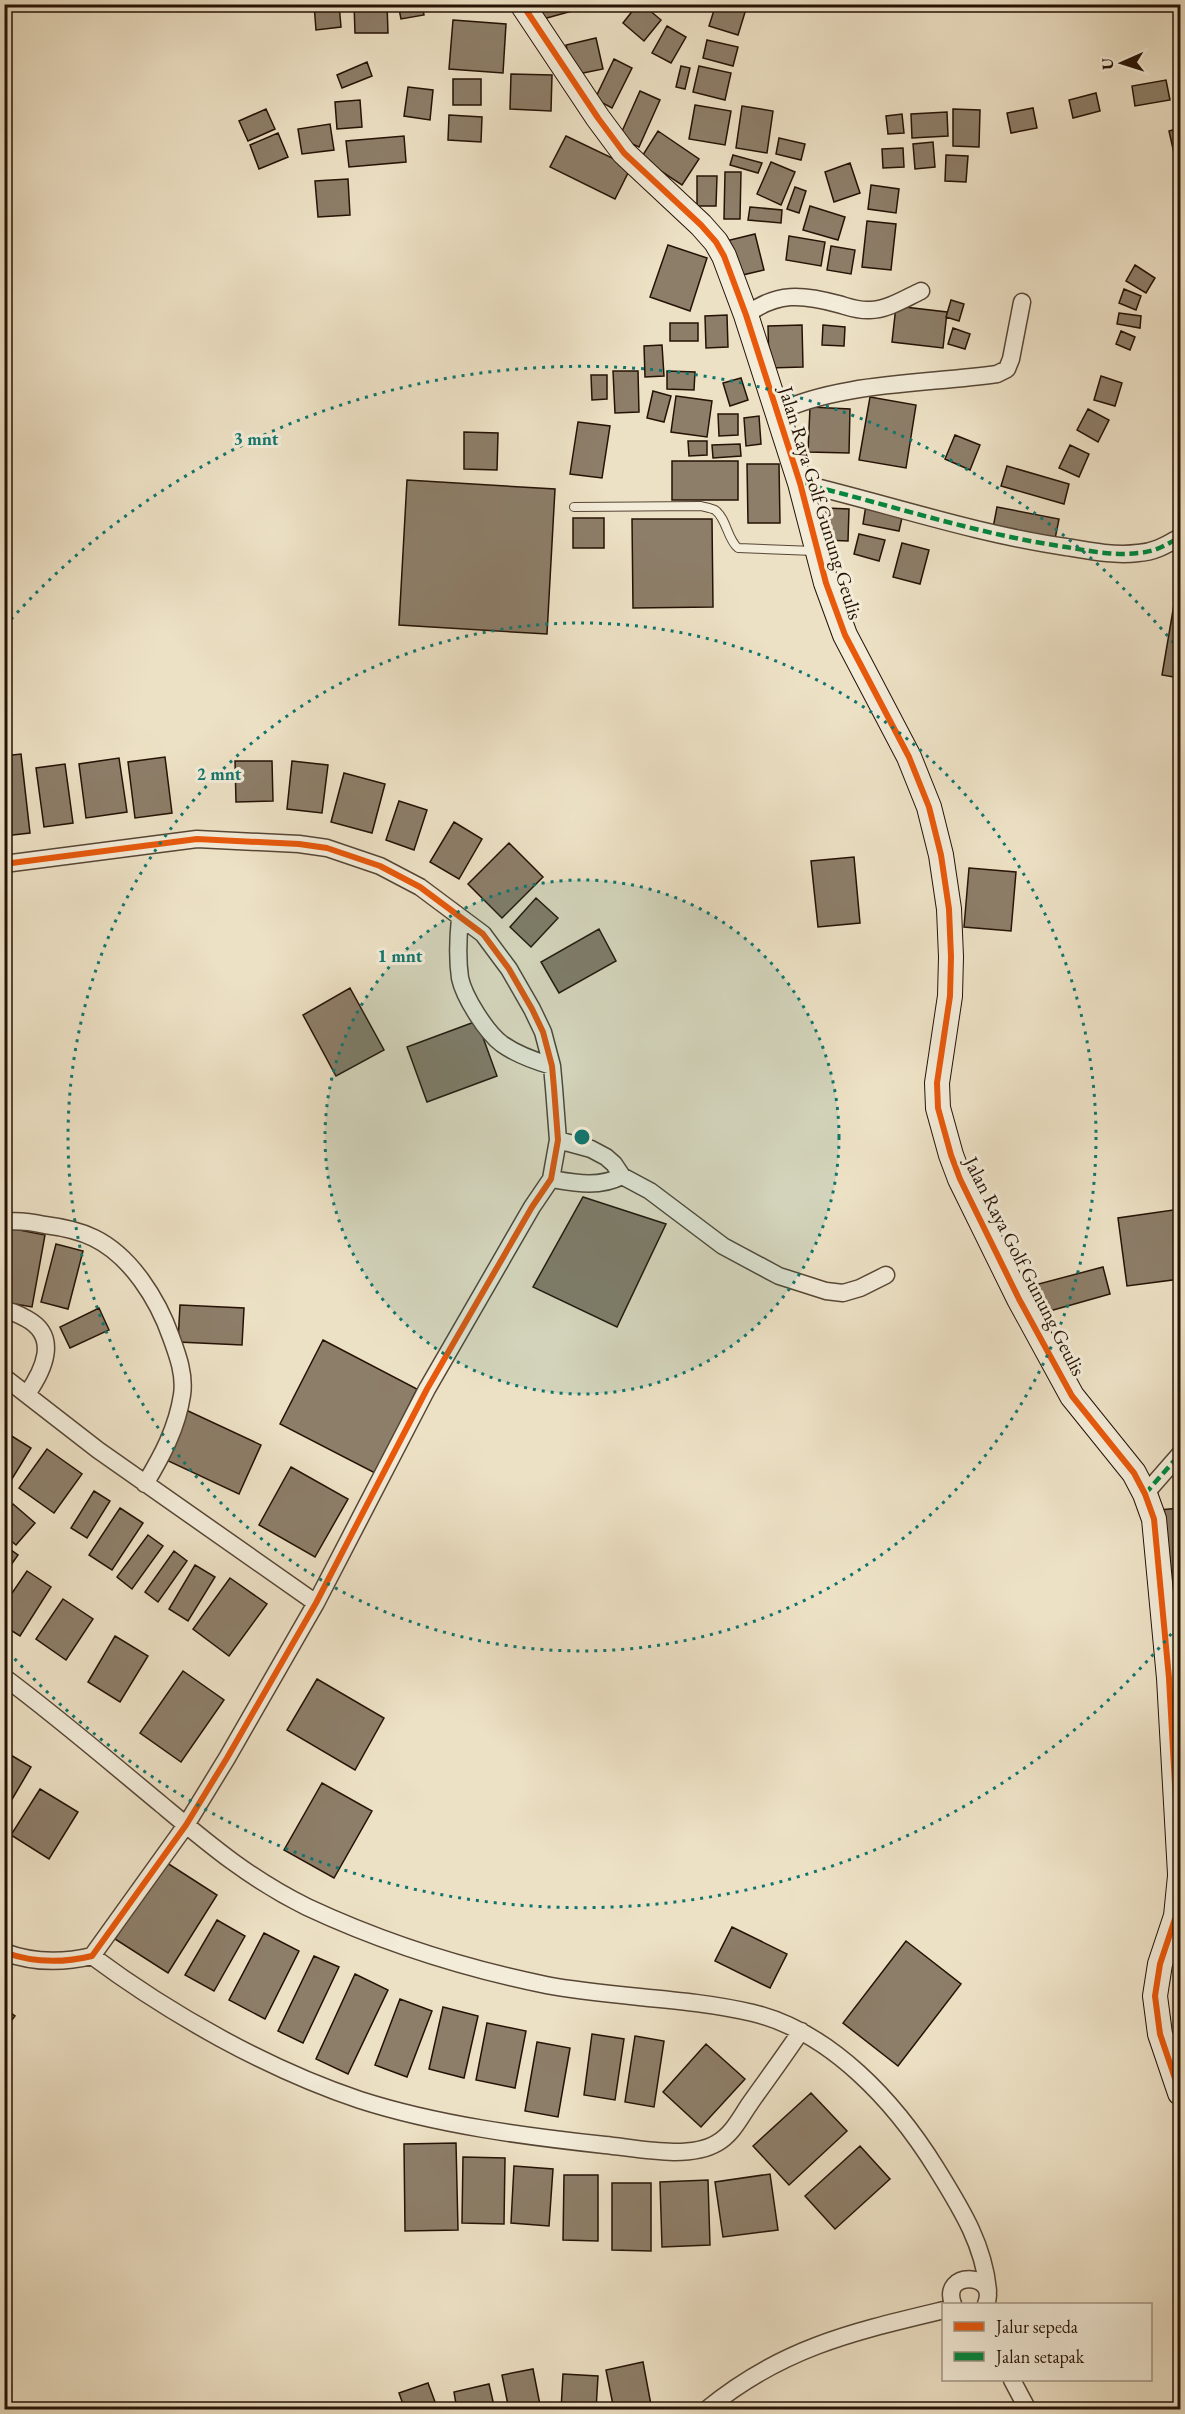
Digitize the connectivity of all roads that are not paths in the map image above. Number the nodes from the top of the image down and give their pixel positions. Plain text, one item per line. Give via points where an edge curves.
1 (522, 4) edge
2 (921, 291) dead end
3 (1022, 302) dead end
4 (746, 315) junction
5 (776, 413) junction
6 (800, 483) junction
7 (574, 507) dead end
8 (1180, 537) edge
9 (817, 551) junction
10 (4, 864) edge
11 (460, 918) junction
12 (552, 1066) junction
13 (558, 1140) junction
14 (622, 1176) junction
15 (550, 1179) junction
16 (4, 1222) edge
17 (886, 1275) dead end
18 (4, 1310) edge
19 (4, 1377) edge
20 (27, 1394) junction
21 (1180, 1454) edge
22 (145, 1484) junction
23 (1145, 1494) junction
24 (316, 1603) junction
25 (4, 1677) edge
26 (186, 1825) junction
27 (1180, 1837) edge
28 (1180, 1875) edge
29 (4, 1952) edge
30 (92, 1956) junction
31 (801, 2031) junction
32 (1180, 2093) edge
33 (987, 2298) edge
34 (952, 2303) edge
35 (942, 2311) edge
36 (1013, 2381) edge
37 (706, 2409) edge
38 (1028, 2409) edge

1 - 4 main road, Jalan Raya Golf Gunung Geulis via 624,153 716,242
2 - 4 street via 873,310 795,295 759,306
3 - 5 street via 1011,359 1007,369 997,374 829,395
4 - 5 main road, Jalan Raya Golf Gunung Geulis
5 - 6 main road, Jalan Raya Golf Gunung Geulis
6 - 8 street via 1020,539 1076,549 1139,553 1156,550
6 - 9 main road, Jalan Raya Golf Gunung Geulis
7 - 9 lane via 700,506 715,510 738,548
9 - 23 main road, Jalan Raya Golf Gunung Geulis via 844,635 909,757 929,807 941,855 951,957 950,996 937,1083 938,1108 951,1155 1019,1299 1071,1396 1134,1473
10 - 11 street via 197,839 299,844 327,848 380,866 420,887
11 - 12 street via 483,934 509,969 543,1032
11 - 12 street via 460,981 471,1006 501,1043
12 - 13 street
13 - 14 street via 591,1149 614,1164
13 - 15 street
14 - 15 street via 582,1184
14 - 17 street via 650,1191 723,1246 779,1276 843,1293
15 - 24 street via 427,1389
16 - 22 street via 19,1220 57,1226 94,1238 119,1256 142,1281 167,1325 180,1364 182,1393 174,1427
18 - 20 street via 36,1324 44,1339 46,1355 41,1373
19 - 20 street
20 - 22 street
21 - 23 street
22 - 24 street
23 - 27 main road, Jalan Raya Golf Gunung Geulis via 1154,1519
24 - 26 street
25 - 26 street
26 - 30 street
26 - 31 street via 270,1888 401,1947 462,1966 548,1985 723,2008
27 - 28 main road, Jalan Raya Golf Gunung Geulis
28 - 32 main road, Jalan Raya Golf Gunung Geulis via 1176,1916 1160,1964 1155,1996 1160,2034
29 - 30 street via 61,1962
30 - 31 street via 167,2008 223,2038 286,2070 359,2099 447,2123 585,2143 669,2151 697,2150 716,2144 729,2135
31 - 33 street via 861,2076 928,2154 972,2230 986,2272
33 - 34 street via 982,2283 965,2278 952,2290
35 - 37 street via 841,2336 793,2354 756,2373
36 - 38 street

